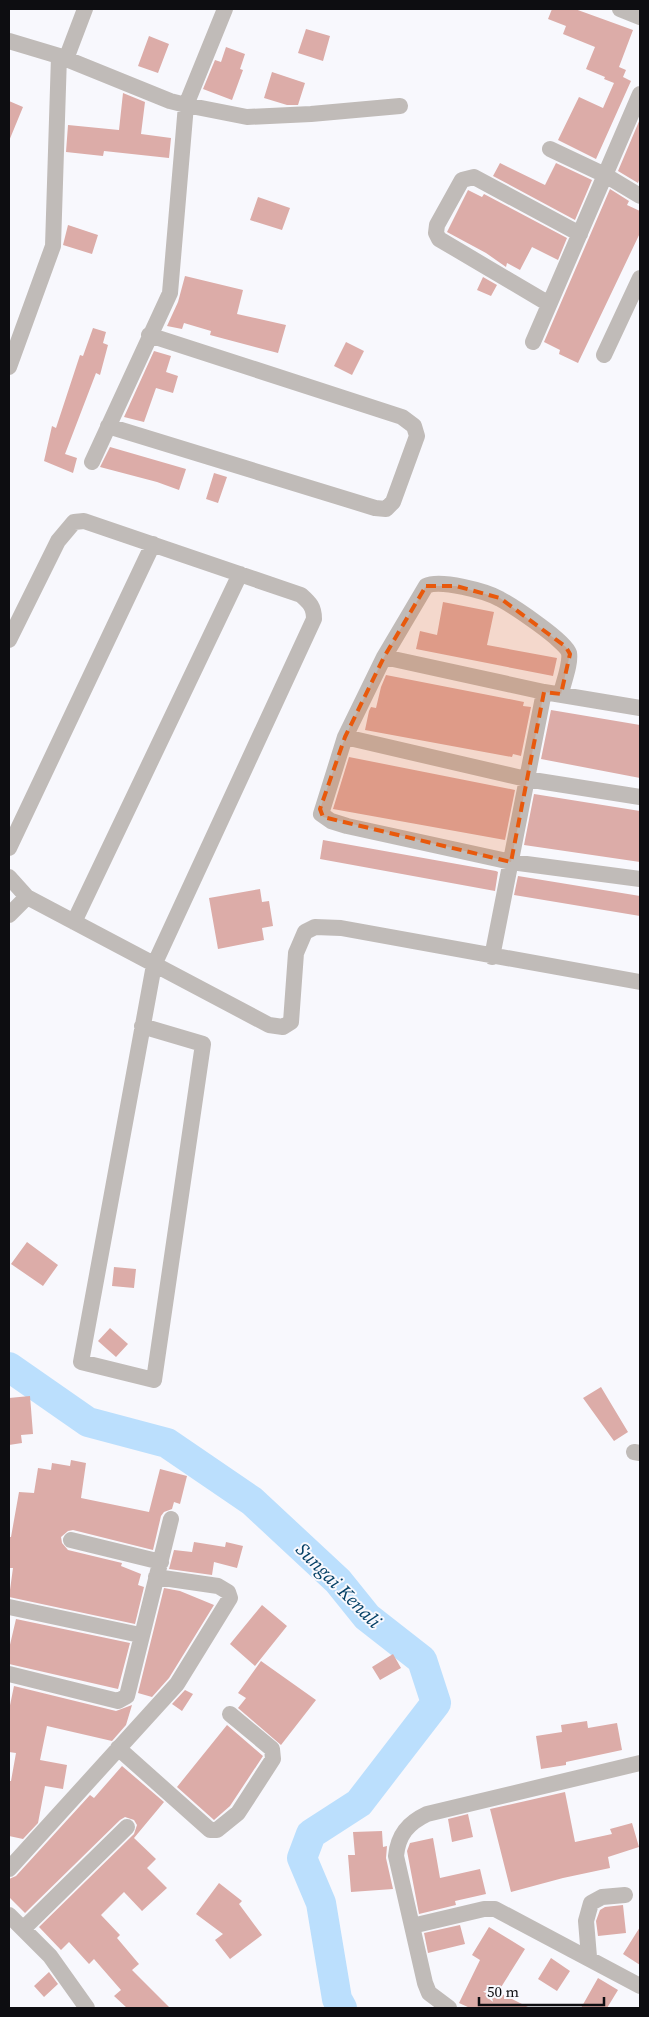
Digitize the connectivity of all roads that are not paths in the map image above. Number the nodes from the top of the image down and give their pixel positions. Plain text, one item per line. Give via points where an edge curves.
1 (85, 9) edge
2 (225, 9) edge
3 (620, 9) edge
4 (640, 17) edge
5 (9, 41) edge
6 (62, 58) junction
7 (640, 94) edge
8 (186, 105) junction
9 (400, 106) dead end
10 (550, 149) dead end
11 (605, 175) junction
12 (640, 196) edge
13 (580, 234) junction
14 (640, 278) edge
15 (549, 304) junction
16 (149, 334) junction
17 (533, 342) dead end
18 (604, 356) dead end
19 (9, 367) edge
20 (108, 426) junction
21 (92, 462) dead end
22 (153, 544) junction
23 (240, 574) junction
24 (9, 640) edge
25 (384, 658) junction
26 (544, 692) junction
27 (561, 694) junction
28 (640, 708) edge
29 (346, 737) junction
30 (526, 779) junction
31 (640, 797) edge
32 (9, 848) edge
33 (511, 862) junction
34 (9, 877) edge
35 (640, 879) edge
36 (27, 897) junction
37 (9, 915) edge
38 (74, 922) junction
39 (492, 956) junction
40 (154, 965) junction
41 (640, 982) edge
42 (142, 1026) junction
43 (171, 1519) dead end
44 (71, 1540) dead end
45 (158, 1570) junction
46 (9, 1607) edge
47 (140, 1635) junction
48 (9, 1674) edge
49 (230, 1714) dead end
50 (118, 1748) junction
51 (640, 1763) edge
52 (127, 1827) dead end
53 (9, 1869) edge
54 (625, 1895) dead end
55 (9, 1915) edge
56 (412, 1926) junction
57 (23, 1929) junction
58 (589, 1957) junction
59 (640, 1986) edge
60 (88, 2008) edge
61 (449, 2008) edge

1 - 6 street
2 - 8 street
3 - 4 street
5 - 6 street
6 - 8 street
6 - 19 street via 53,246
7 - 11 street
8 - 9 street via 247,117
8 - 16 street via 170,293
10 - 11 street
11 - 12 street
11 - 13 street
13 - 15 street
13 - 15 street via 474,177 462,180 437,225 439,239
14 - 18 street
15 - 17 street
16 - 20 street
16 - 20 street via 402,417 414,426 417,436 393,502 386,509 375,508
20 - 21 street
22 - 23 street
22 - 24 street via 84,521 74,522 58,541
22 - 32 street
23 - 38 street
23 - 40 street via 301,595 314,610 314,619
25 - 26 street
25 - 27 street via 426,586 456,586 500,598 566,646 570,654
25 - 29 street
26 - 27 street
26 - 30 street
27 - 28 street
29 - 30 street
29 - 33 street via 320,809 323,817 347,826
30 - 31 street
30 - 33 street
33 - 35 street
33 - 39 street
34 - 36 street
36 - 37 street
36 - 38 street
38 - 40 street
39 - 40 street via 341,928 315,927 305,932 296,953 291,1022 283,1027 269,1025
39 - 41 street
40 - 42 street
42 - 42 street via 203,1044 154,1380 81,1362
43 - 45 street
44 - 45 street
45 - 47 street
45 - 50 street via 218,1586 228,1592 230,1598 177,1684
46 - 47 street
47 - 48 street via 126,1696 122,1700
49 - 50 street via 272,1749 273,1759 238,1813 217,1830 210,1830
50 - 53 street
51 - 56 street via 427,1814 415,1820 397,1844 396,1856
52 - 57 street
54 - 58 street via 602,1897 591,1903 586,1921
55 - 57 street
56 - 58 street via 495,1909
56 - 61 street via 427,1988
57 - 60 street via 50,1956
58 - 59 street

